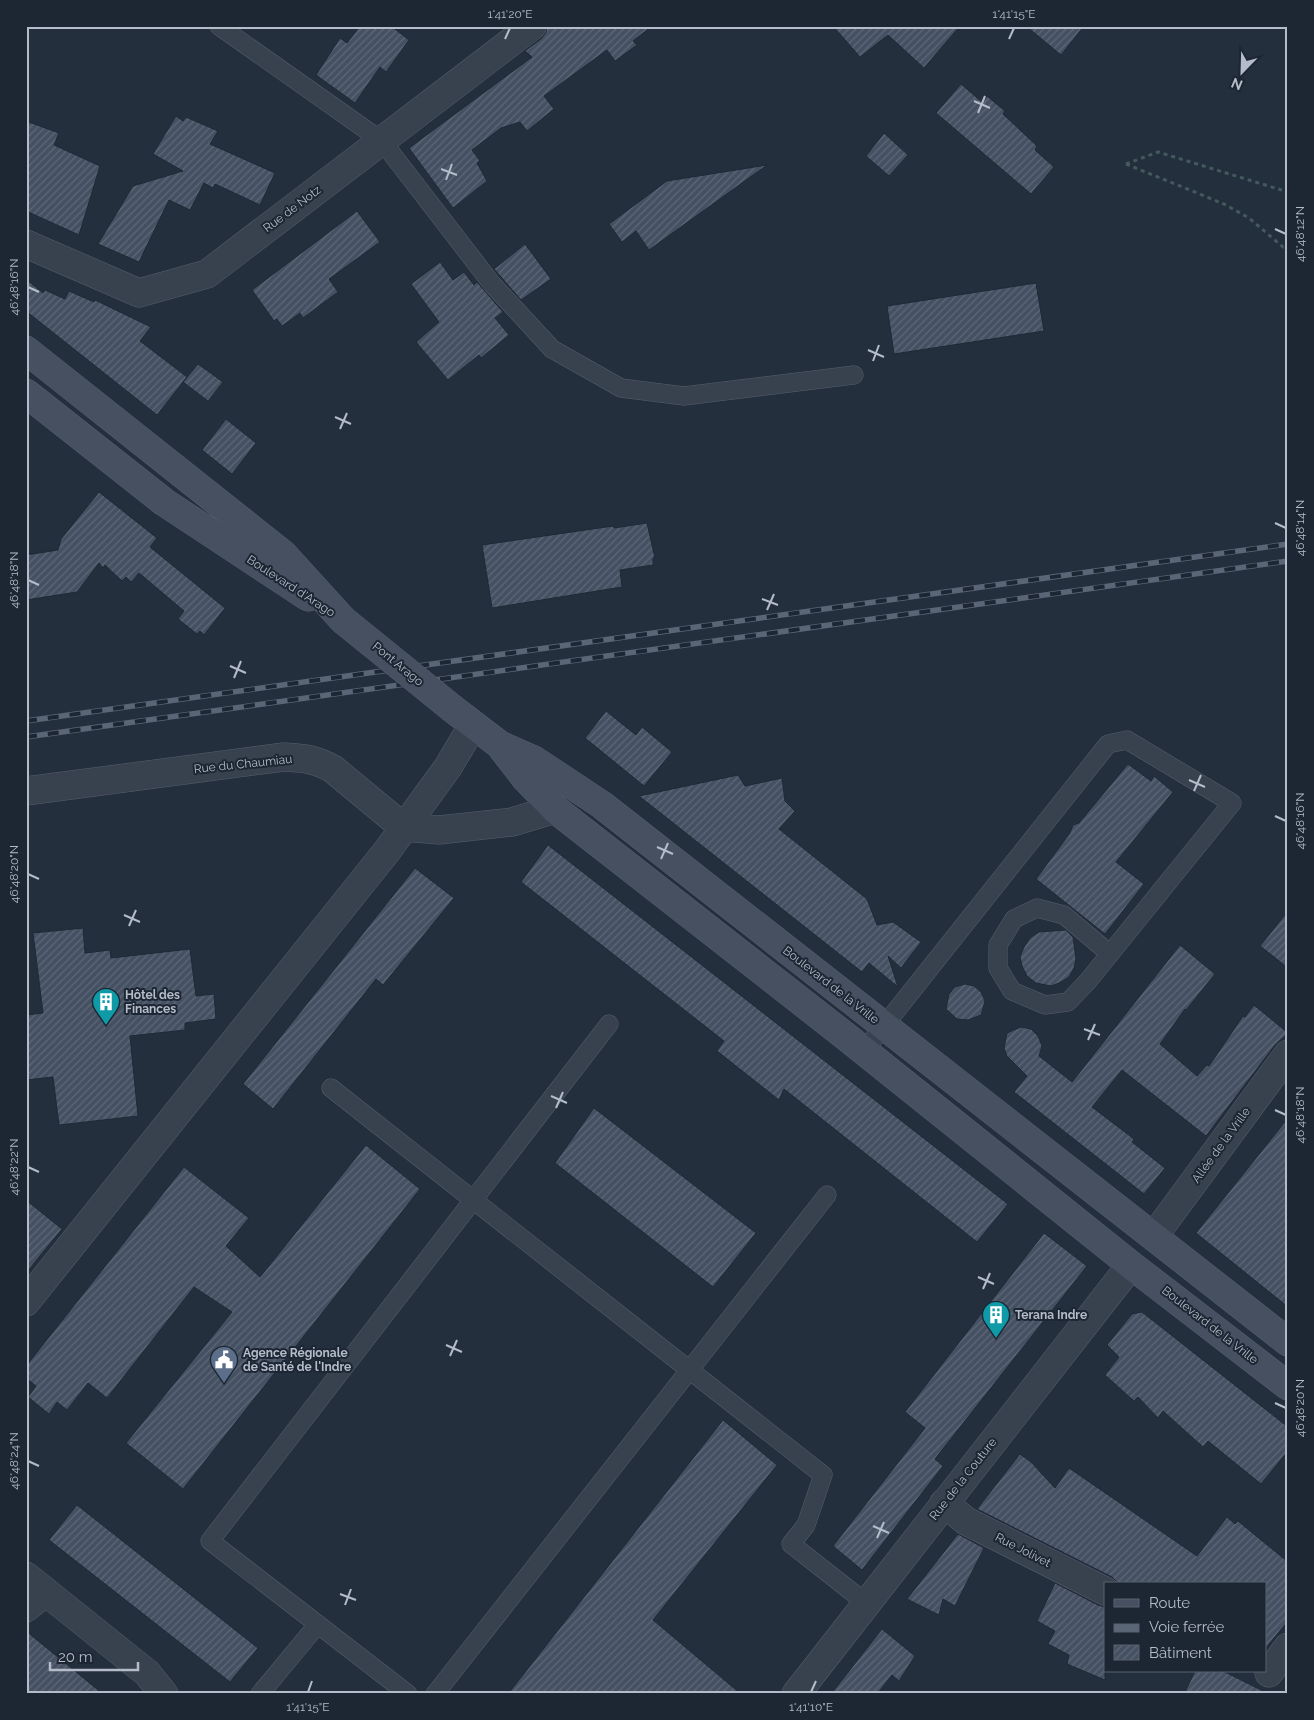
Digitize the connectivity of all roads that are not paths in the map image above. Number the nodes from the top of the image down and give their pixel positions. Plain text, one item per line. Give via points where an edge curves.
1 (219, 26) edge
2 (532, 26) edge
3 (382, 140) junction
4 (26, 244) edge
5 (26, 350) edge
6 (854, 375) dead end
7 (26, 393) edge
8 (343, 620) junction
9 (463, 717) junction
10 (500, 745) junction
11 (26, 791) edge
12 (555, 809) junction
13 (403, 827) junction
14 (1110, 954) junction
15 (609, 1024) dead end
16 (883, 1026) junction
17 (864, 1052) junction
18 (1288, 1054) edge
19 (331, 1088) dead end
20 (827, 1195) dead end
21 (473, 1201) junction
22 (1154, 1236) junction
23 (1131, 1265) junction
24 (26, 1302) edge
25 (1288, 1342) edge
26 (689, 1372) junction
27 (1288, 1386) edge
28 (944, 1503) junction
29 (1104, 1590) edge
30 (33, 1592) edge
31 (866, 1603) junction
32 (318, 1624) junction
33 (1288, 1647) edge
34 (1274, 1676) edge
35 (164, 1694) edge
36 (260, 1694) edge
37 (408, 1694) edge
38 (435, 1694) edge
39 (796, 1694) edge

1 - 3 lane
2 - 3 street, Rue de Notz
3 - 4 street, Rue de Notz via 207,274 140,293
3 - 6 lane via 492,284 552,349 621,388 684,396
5 - 8 main road, Boulevard d'Arago via 283,554
7 - 8 main road, Boulevard d'Arago via 164,502
8 - 9 main road, Pont Arago, bridge
9 - 10 main road, Boulevard de la Vrille
9 - 13 street via 448,767
10 - 12 main road, Boulevard de la Vrille
10 - 16 main road, Boulevard de la Vrille via 534,760 602,805
11 - 13 street, Rue du Chaumiau via 284,757 307,758 321,762 349,780
12 - 13 street via 512,822 439,830
12 - 17 main road, Boulevard de la Vrille
13 - 24 street
14 - 14 lane via 1068,1002 1045,1005 1012,991 998,968 998,945 1014,919 1037,908 1064,915
14 - 16 lane via 1232,803 1127,740 1108,744
15 - 21 lane
16 - 17 lane
16 - 22 main road, Boulevard de la Vrille
17 - 23 main road, Boulevard de la Vrille
18 - 22 street, Allée de la Vrille
19 - 21 lane
20 - 26 lane
21 - 26 lane
21 - 32 lane via 210,1541
22 - 23 main road
22 - 25 main road, Boulevard de la Vrille
23 - 27 main road, Boulevard de la Vrille
23 - 28 street, Rue de la Couture
26 - 31 lane via 823,1475 806,1525 791,1544
26 - 38 lane
28 - 29 street, Rue Jolivet via 966,1521
28 - 31 street, Rue de la Couture
30 - 35 street via 147,1673
31 - 39 street, Rue de la Couture
32 - 36 lane
32 - 37 lane
33 - 34 street

